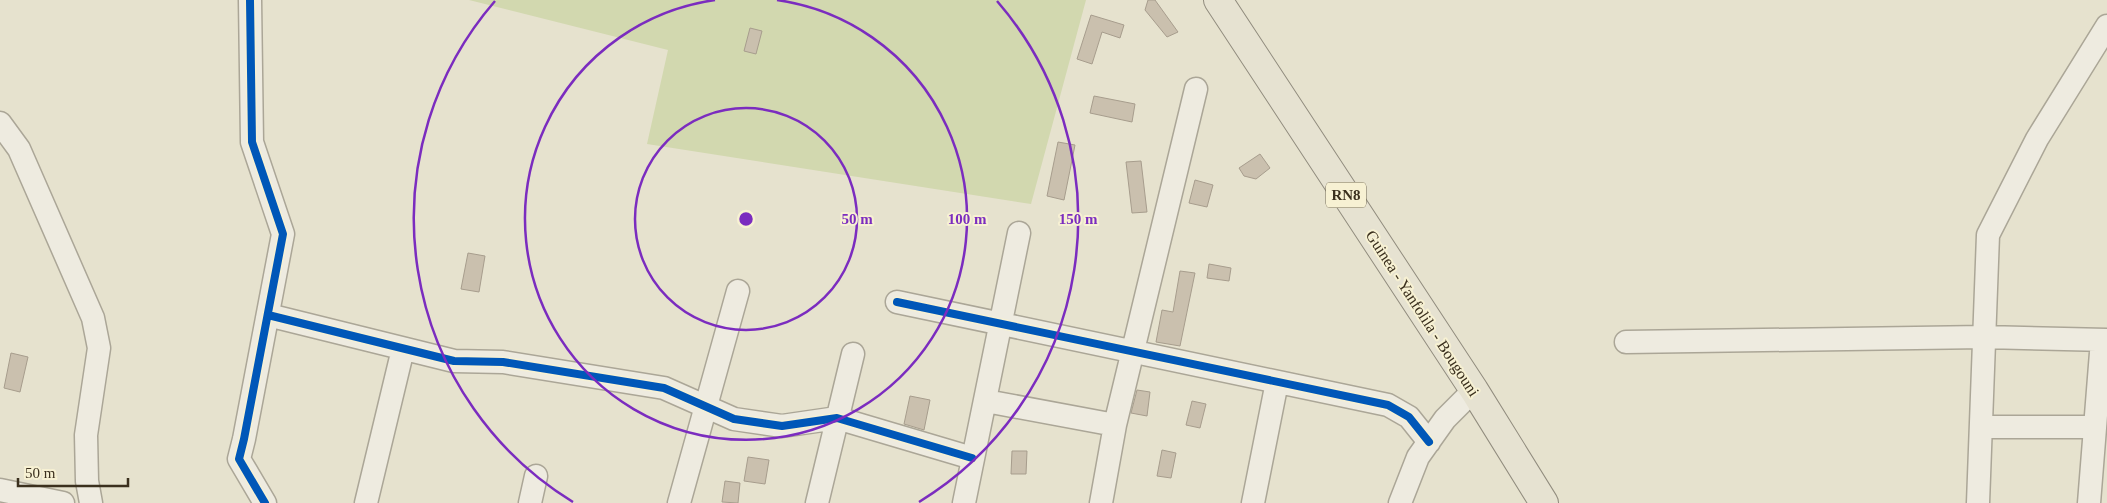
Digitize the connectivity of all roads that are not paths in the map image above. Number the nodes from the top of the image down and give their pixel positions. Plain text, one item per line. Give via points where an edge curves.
1 (250, 0) edge
2 (1218, 0) edge
3 (2107, 26) edge
4 (1196, 89) dead end
5 (0, 123) edge
6 (1019, 234) dead end
7 (738, 291) dead end
8 (897, 302) dead end
9 (268, 315) junction
10 (1002, 323) junction
11 (1984, 337) junction
12 (2104, 340) edge
13 (1626, 342) dead end
14 (403, 349) junction
15 (1133, 352) junction
16 (853, 354) dead end
17 (1277, 382) junction
18 (1474, 390) junction
19 (986, 401) junction
20 (706, 406) junction
21 (836, 418) junction
22 (1116, 425) junction
23 (1981, 427) junction
24 (2095, 427) junction
25 (1429, 442) junction
26 (972, 458) junction
27 (536, 476) dead end
28 (0, 490) edge
29 (63, 503) edge
30 (91, 503) edge
31 (265, 503) edge
32 (366, 503) edge
33 (530, 503) edge
34 (679, 503) edge
35 (817, 503) edge
36 (964, 503) edge
37 (1101, 503) edge
38 (1253, 503) edge
39 (1400, 503) edge
40 (1544, 503) edge
41 (1978, 503) edge
42 (2089, 503) edge

1 - 9 street via 252,142 284,234
2 - 18 main road, Guinea - Yanfolila - Bougouni / RN8
3 - 11 street via 2037,139 1988,235
4 - 15 street
5 - 30 street via 19,149 93,318 99,348 86,435
6 - 10 street
7 - 20 street
8 - 10 street
9 - 14 street
9 - 31 street via 238,459
10 - 15 street
10 - 19 street
11 - 12 street
11 - 13 street
11 - 23 street
12 - 24 street
14 - 20 street via 454,361 502,362 664,388
14 - 32 street
15 - 17 street
15 - 22 street
16 - 21 street
17 - 25 street via 1388,405 1409,416
17 - 38 street
18 - 25 street via 1445,419
18 - 40 main road, Guinea - Yanfolila - Bougouni / RN8
19 - 22 street
19 - 26 street
20 - 21 street via 734,419 782,426
20 - 34 street
21 - 26 street
21 - 35 street
22 - 37 street
23 - 24 street
23 - 41 street
24 - 42 street
25 - 39 street via 1418,457
26 - 36 street
27 - 33 street
28 - 29 street

